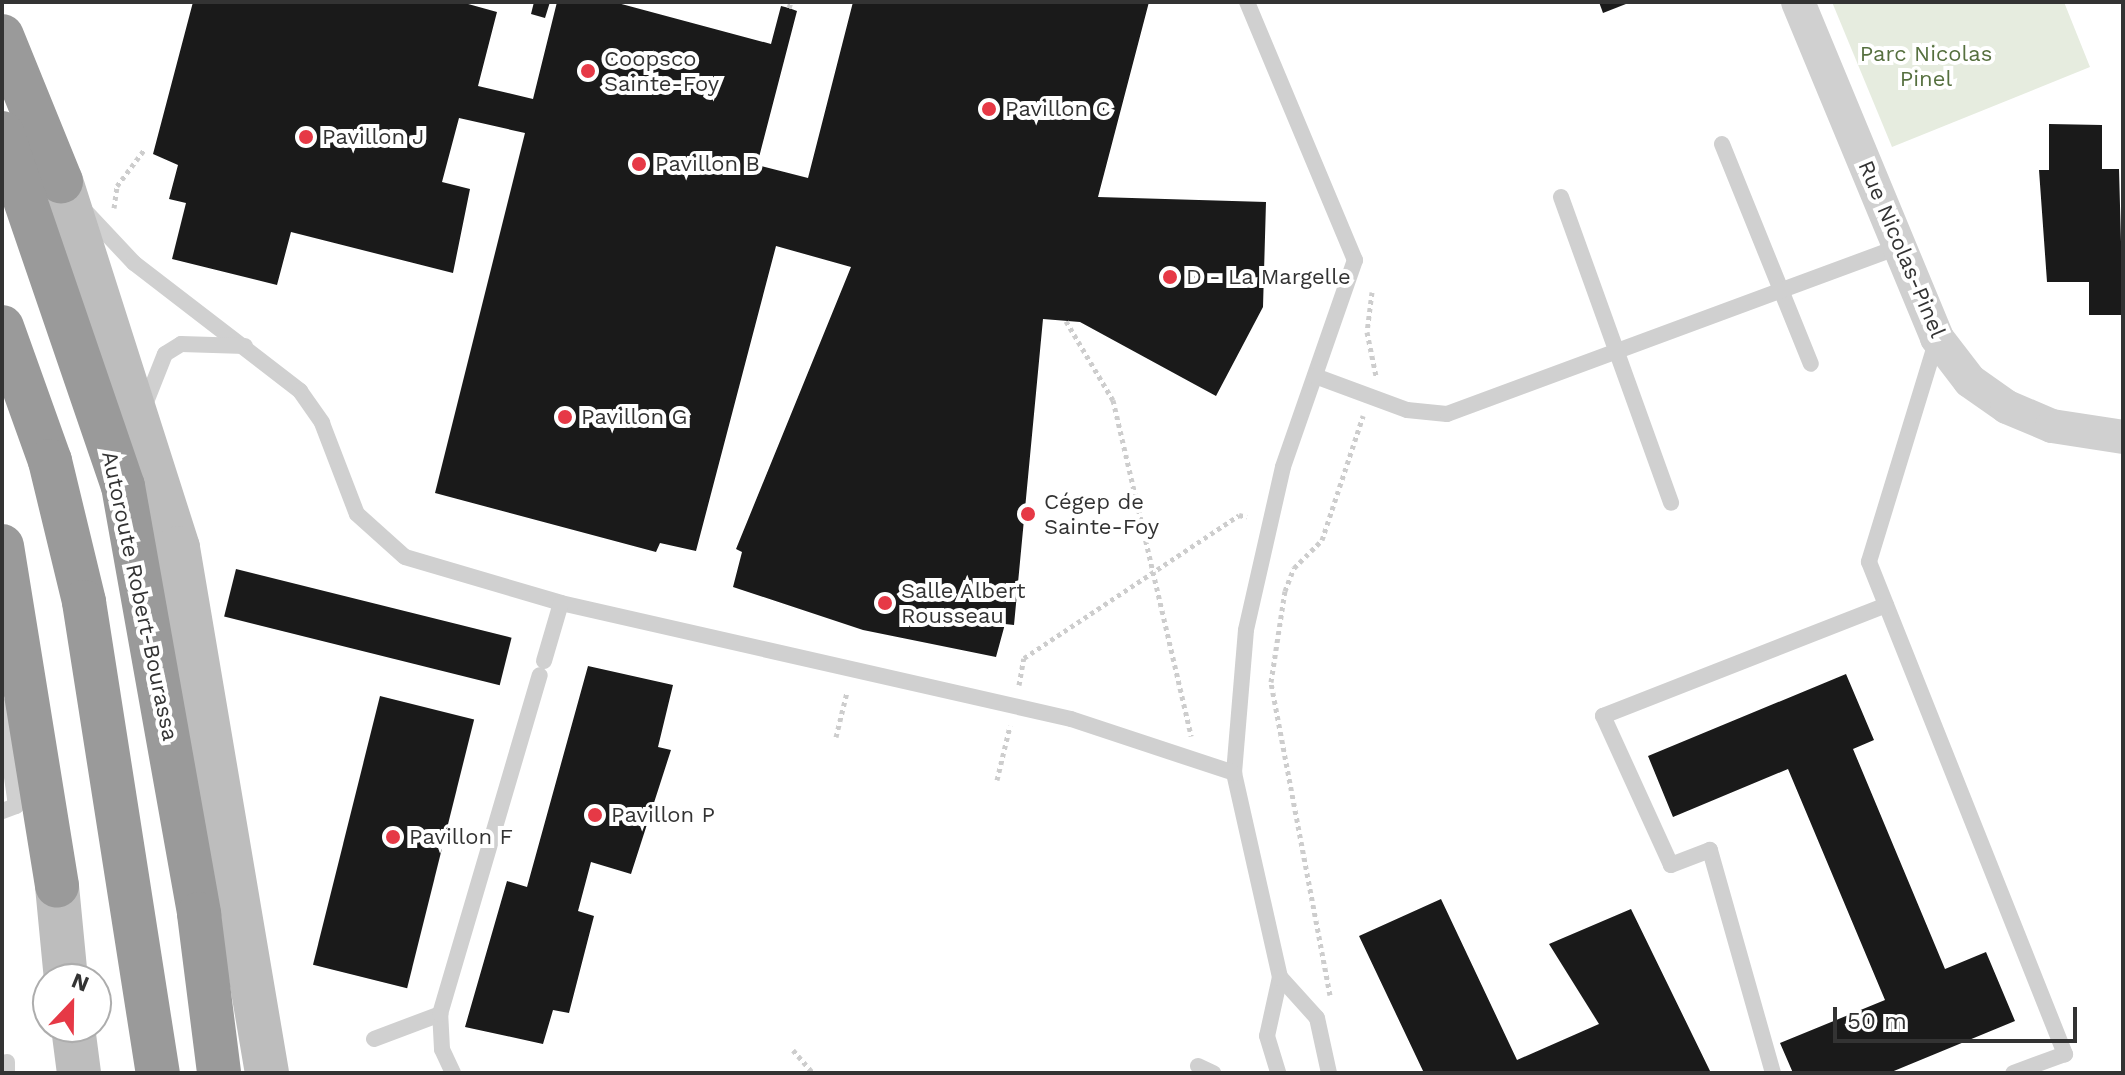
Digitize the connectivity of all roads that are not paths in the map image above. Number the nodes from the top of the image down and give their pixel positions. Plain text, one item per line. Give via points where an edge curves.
1 (1247, 2) edge
2 (1798, 2) edge
3 (2, 36) edge
4 (2, 133) edge
5 (1722, 144) dead end
6 (61, 181) junction
7 (1561, 197) dead end
8 (1899, 247) junction
9 (1785, 294) junction
10 (2, 327) edge
11 (1937, 338) junction
12 (247, 346) junction
13 (1615, 355) junction
14 (1811, 364) dead end
15 (1315, 376) junction
16 (140, 420) junction
17 (2123, 437) edge
18 (1671, 503) dead end
19 (2, 546) edge
20 (561, 603) junction
21 (1886, 605) junction
22 (2, 706) edge
23 (1234, 773) junction
24 (2, 811) edge
25 (57, 886) joint
26 (64, 963) edge
27 (1280, 977) junction
28 (440, 1014) junction
29 (374, 1039) dead end
30 (75, 1043) edge
31 (79, 1073) edge
32 (158, 1073) edge
33 (219, 1073) edge
34 (267, 1073) edge
35 (453, 1073) edge
36 (1278, 1073) edge
37 (1329, 1073) edge
38 (1773, 1073) edge
39 (2013, 1073) edge

1 - 15 lane via 1355,260
2 - 8 street, Rue Nicolas-Pinel
3 - 6 highway
4 - 33 highway, Autoroute Robert-Bourassa via 123,486 196,899
5 - 9 lane
6 - 12 lane via 109,241
6 - 16 main road
7 - 13 lane
8 - 9 lane
8 - 11 street, Rue Nicolas-Pinel
9 - 13 lane
9 - 14 lane
10 - 32 highway via 50,461 81,588
11 - 17 street, Rue Nicolas-Pinel via 1970,381 2007,407 2052,426
11 - 21 lane via 1869,562
12 - 16 lane via 198,341 165,354
12 - 20 lane via 300,391 322,423 357,514 386,543 437,572
13 - 15 lane via 1447,414 1369,397
13 - 18 lane
15 - 23 lane via 1269,523 1246,630
16 - 34 main road via 193,622
19 - 25 highway
20 - 23 lane via 1015,706
20 - 28 lane
21 - 38 lane via 1603,716 1671,865 1710,850
21 - 39 lane via 2065,1054
22 - 24 lane via 16,806
23 - 27 lane
25 - 26 main road
27 - 36 lane via 1267,1036
27 - 37 lane via 1317,1018
28 - 29 lane
28 - 35 lane via 442,1049
30 - 31 main road

